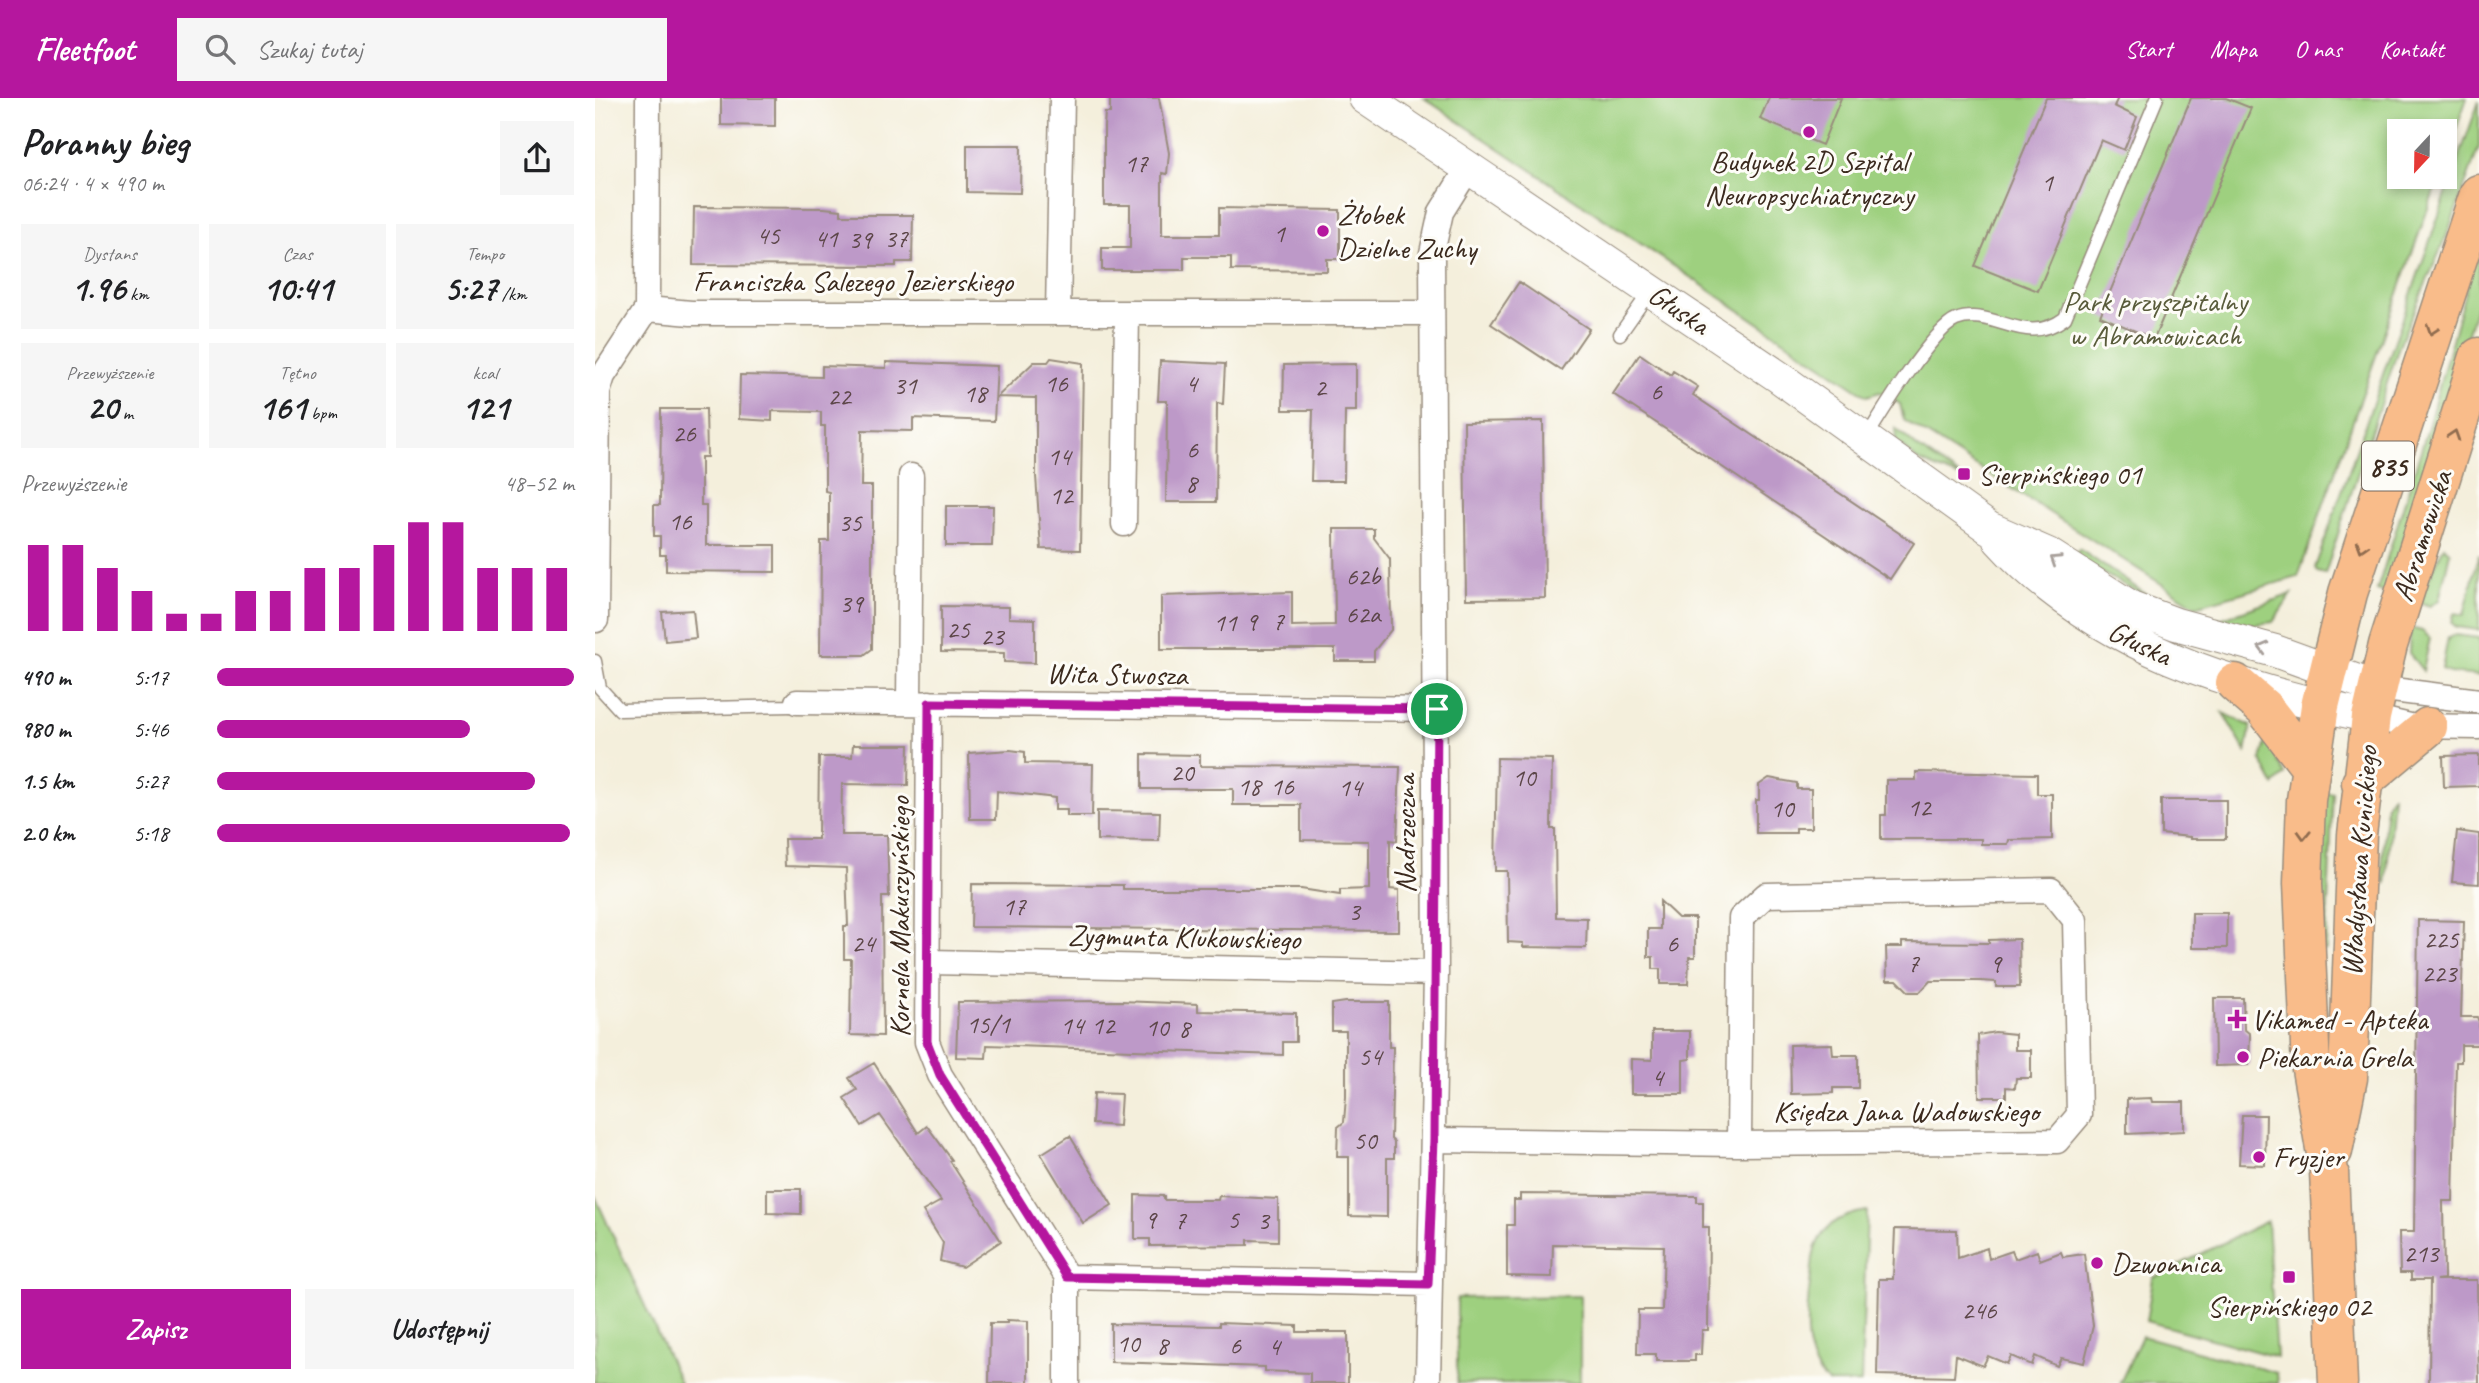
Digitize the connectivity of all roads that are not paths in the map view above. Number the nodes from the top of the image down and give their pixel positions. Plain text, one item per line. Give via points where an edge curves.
1 (648, 98) edge
2 (1062, 98) edge
3 (1365, 98) edge
4 (2157, 98) edge
5 (1469, 167) junction
6 (2479, 194) edge
7 (1651, 290) junction
8 (647, 309) junction
9 (1058, 313) junction
10 (1127, 313) junction
11 (1430, 313) junction
12 (1620, 334) dead end
13 (2479, 358) edge
14 (1865, 440) junction
15 (911, 475) dead end
16 (1124, 524) dead end
17 (1989, 528) junction
18 (596, 620) edge
19 (595, 628) edge
20 (595, 661) edge
21 (2328, 669) junction
22 (2235, 684) junction
23 (2479, 701) edge
24 (797, 702) joint
25 (919, 703) junction
26 (2374, 703) junction
27 (2320, 706) junction
28 (1437, 709) junction
29 (2428, 727) junction
30 (2479, 727) edge
31 (2310, 767) junction
32 (2361, 783) junction
33 (930, 962) junction
34 (1436, 973) junction
35 (1434, 1140) junction
36 (1739, 1144) junction
37 (2329, 1171) junction
38 (1067, 1277) junction
39 (1428, 1284) junction
40 (1067, 1383) edge
41 (1428, 1383) edge
42 (2338, 1383) edge

1 - 8 street
2 - 9 street
3 - 5 street, Głuska
4 - 14 lane via 2065,318 2038,331 1970,318 1954,320 1926,350
5 - 7 street, Głuska
5 - 11 street, Nadrzeczna via 1437,223
6 -> 21 main road, Abramowicka / 835 via 2386,469
7 - 12 lane
7 - 14 street, Głuska
8 - 9 street, Franciszka Salezego Jezierskiego via 691,313
8 - 18 street via 603,376 598,392
9 - 10 street, Franciszka Salezego Jezierskiego
10 - 11 street, Franciszka Salezego Jezierskiego
10 - 16 street
11 - 28 street, Nadrzeczna
26 -> 13 main road, Abramowicka / 835 via 2399,607
14 - 17 street, Głuska
15 - 25 street, Kornela Makuszyńskiego
21 -> 17 street, Głuska via 2131,607 2047,554
17 - 22 street, Głuska via 2043,583 2112,632
18 - 19 lane
20 - 24 lane via 600,688 620,710 791,706
21 - 26 street, Głuska
21 - 27 main road, Władysława Kunickiego / 835
22 - 27 street, Głuska
22 - 31 main road via 2264,708
23 - 26 street
24 - 25 street, Wita Stwosza
25 - 28 street, Wita Stwosza
25 - 33 street, Kornela Makuszyńskiego
26 - 27 street, Głuska
26 - 29 street
26 - 32 main road, Władysława Kunickiego / 835
27 - 31 main road, Władysława Kunickiego / 835
28 - 34 street, Nadrzeczna
29 - 30 street
29 - 32 main road
31 -> 37 main road, Władysława Kunickiego / 835 via 2303,883 2311,1069
32 - 37 main road, Władysława Kunickiego / 835 via 2348,1079
33 - 34 street, Zygmunta Klukowskiego
33 - 38 street, Kornela Makuszyńskiego via 927,1042 940,1075
34 - 35 street, Nadrzeczna
35 - 36 street, Księdza Jana Wadowskiego
35 - 39 street, Nadrzeczna
36 - 36 street, Księdza Jana Wadowskiego via 1741,918 1766,895 2051,890 2075,920 2079,1115 2057,1141
37 - 42 main road, Władysława Kunickiego / 835
38 - 39 street
38 - 40 street
39 - 41 street, Nadrzeczna

